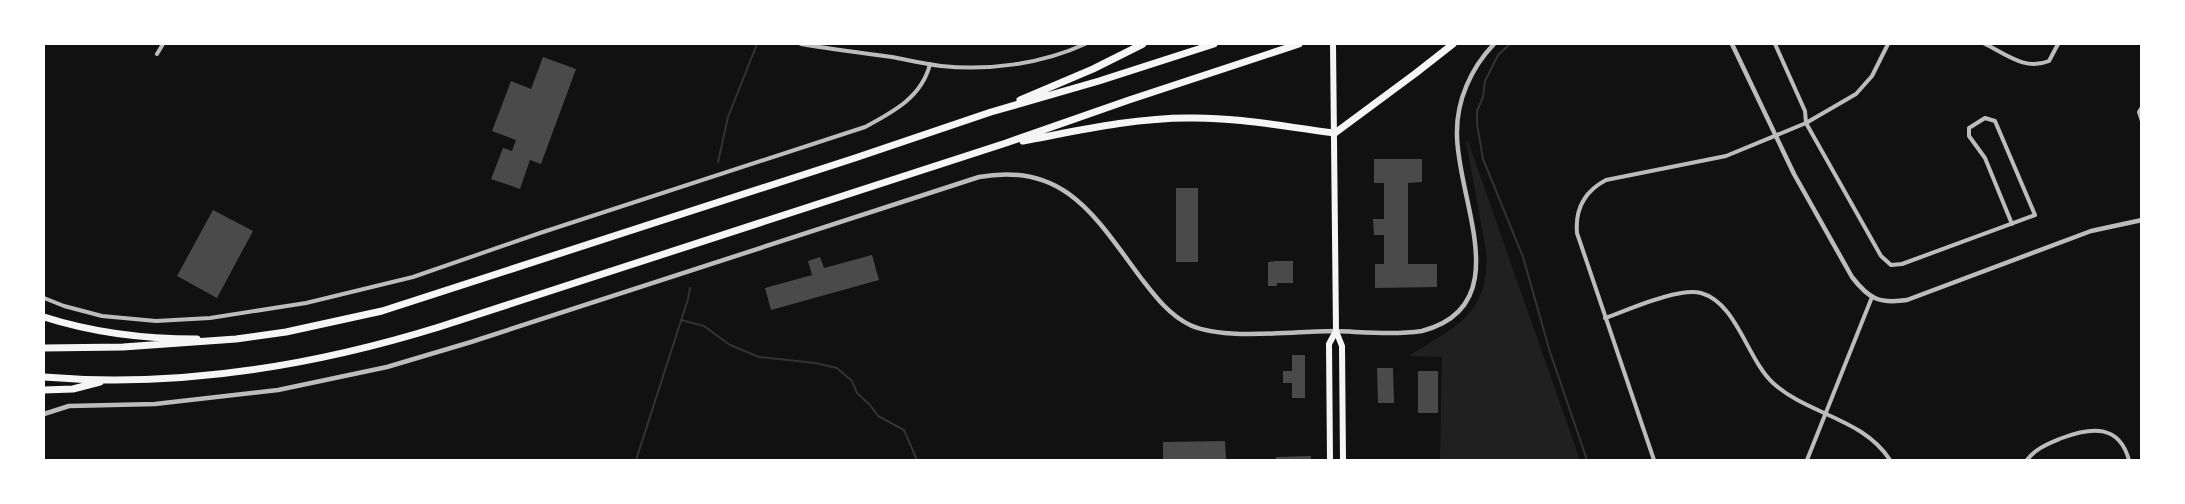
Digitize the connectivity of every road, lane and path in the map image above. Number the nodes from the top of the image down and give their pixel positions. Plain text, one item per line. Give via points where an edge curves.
1 (163, 44) edge
2 (801, 44) edge
3 (1084, 44) edge
4 (1143, 44) edge
5 (1214, 44) edge
6 (1299, 44) edge
7 (1334, 44) edge
8 (1453, 44) edge
9 (1494, 44) edge
10 (1732, 44) edge
11 (1775, 44) edge
12 (1888, 44) edge
13 (1985, 44) edge
14 (2058, 44) edge
15 (157, 54) dead end
16 (930, 64) junction
17 (2142, 107) edge
18 (991, 112) junction
19 (2142, 121) edge
20 (1806, 123) junction
21 (1335, 133) junction
22 (1776, 137) junction
23 (1006, 143) junction
24 (2142, 220) edge
25 (2012, 224) junction
26 (1872, 297) junction
27 (44, 298) edge
28 (44, 317) edge
29 (1605, 318) junction
30 (1336, 331) junction
31 (236, 339) junction
32 (44, 348) edge
33 (44, 377) edge
34 (107, 380) junction
35 (44, 390) edge
36 (44, 414) edge
37 (1826, 414) junction
38 (1330, 460) edge
39 (1343, 460) edge
40 (1654, 460) edge
41 (1807, 460) edge
42 (1890, 460) edge
43 (2028, 460) edge
44 (2129, 460) edge

1 - 15 street
2 - 16 street
3 - 16 street via 1034,61 998,66
4 - 18 highway
5 - 18 highway
6 - 23 highway
7 - 21 main road
8 - 21 highway
9 - 30 street via 1472,74 1458,117 1458,154 1476,249 1476,278 1471,294 1451,318 1431,329 1407,333
10 - 22 street
11 - 20 street via 1805,111
12 - 20 street via 1872,76 1856,94
13 - 14 street via 2025,64 2038,66 2049,61
16 - 27 street via 916,92 896,110 865,127 413,277 255,312 200,319 156,321 102,316
17 - 19 street
18 - 31 highway via 430,296 333,322
20 - 22 street
20 - 25 street via 1881,256 1891,265
21 - 23 highway via 1244,120 1188,118 1122,124
21 - 30 main road
22 - 26 street via 1852,277
22 - 29 street via 1726,156 1618,177 1600,183 1588,194 1577,214 1576,232
23 - 34 highway via 365,348 244,370
24 - 26 street via 2091,231 1907,300 1888,302
25 - 25 street via 2035,215 1995,121 1985,118 1969,128 1969,136 1985,158
26 - 37 street
28 - 31 highway via 109,333
29 - 37 street via 1676,293 1707,295 1725,308 1756,363 1772,382 1797,401
29 - 40 street
30 - 36 street via 1241,333 1206,331 1191,325 1167,309 1071,194 1035,177 995,174 387,367 278,390 155,404 69,406
30 - 38 main road via 1329,344
30 - 39 main road via 1342,345
31 - 32 highway
33 - 34 highway
34 - 35 highway via 73,389
37 - 41 street
37 - 42 street via 1860,431
43 - 44 street via 2043,446 2092,429 2116,438

